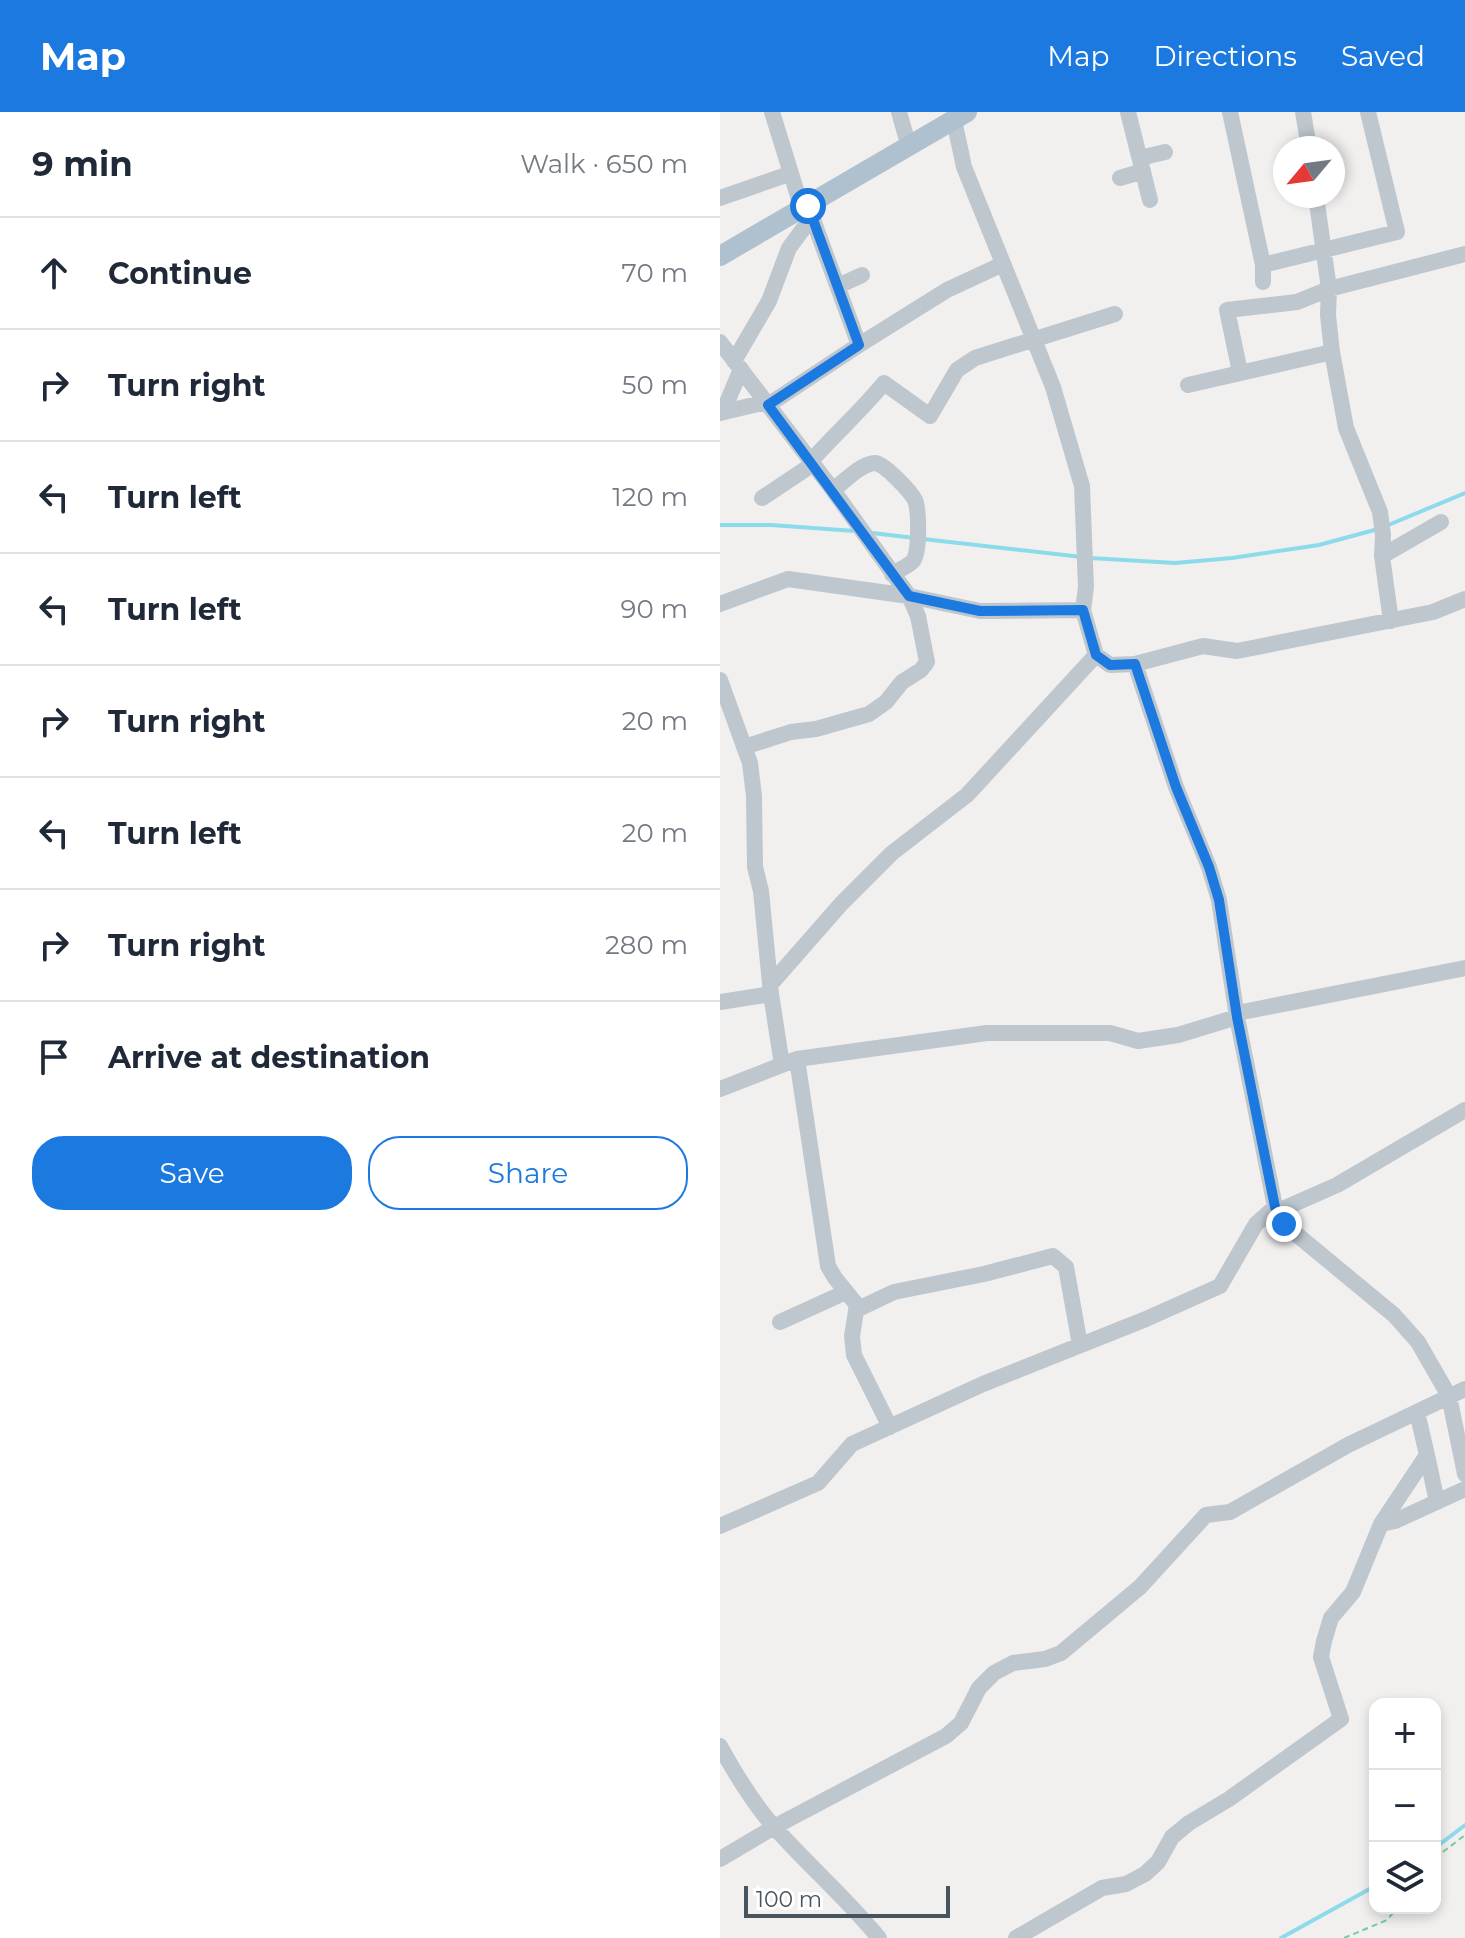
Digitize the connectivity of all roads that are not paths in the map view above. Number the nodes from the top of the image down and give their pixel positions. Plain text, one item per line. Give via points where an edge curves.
1 (772, 112) edge
2 (899, 112) edge
3 (1128, 112) edge
4 (1230, 112) edge
5 (1303, 112) edge
6 (1368, 112) edge
7 (961, 116) edge
8 (1307, 136) edge
9 (909, 147) junction
10 (1165, 152) dead end
11 (1142, 164) junction
12 (789, 174) junction
13 (1120, 178) dead end
14 (720, 198) edge
15 (1150, 200) dead end
16 (1318, 208) edge
17 (808, 211) junction
18 (1324, 250) junction
19 (1465, 254) edge
20 (720, 256) edge
21 (1003, 264) junction
22 (862, 275) dead end
23 (838, 286) junction
24 (1329, 289) junction
25 (1115, 314) dead end
26 (1034, 340) junction
27 (720, 342) edge
28 (859, 345) junction
29 (1332, 352) junction
30 (738, 365) junction
31 (1240, 372) junction
32 (1188, 385) dead end
33 (767, 404) junction
34 (721, 412) edge
35 (812, 463) junction
36 (833, 490) junction
37 (762, 498) dead end
38 (1441, 522) dead end
39 (1382, 556) junction
40 (892, 574) junction
41 (909, 596) junction
42 (1465, 599) edge
43 (720, 604) edge
44 (1083, 610) junction
45 (1391, 621) junction
46 (1096, 655) junction
47 (1135, 664) junction
48 (720, 680) edge
49 (744, 747) junction
50 (1465, 968) edge
51 (770, 989) junction
52 (720, 1002) edge
53 (1237, 1015) junction
54 (790, 1062) junction
55 (720, 1089) edge
56 (1465, 1110) edge
57 (1276, 1209) junction
58 (846, 1292) junction
59 (856, 1310) junction
60 (780, 1322) dead end
61 (1080, 1345) junction
62 (1457, 1392) edge
63 (1417, 1412) junction
64 (890, 1427) junction
65 (1427, 1455) junction
66 (1465, 1474) edge
67 (1465, 1489) edge
68 (1437, 1502) junction
69 (1381, 1524) junction
70 (720, 1526) edge
71 (720, 1746) edge
72 (727, 1776) edge
73 (774, 1827) junction
74 (720, 1859) edge
75 (879, 1938) edge
76 (1016, 1938) edge

1 - 12 street
2 - 9 street
3 - 11 street
4 - 18 street via 1263,274
5 - 8 street
6 - 18 street via 1398,238
7 - 9 main road
7 - 21 street via 964,167
9 - 17 main road
10 - 11 street
11 - 13 street
11 - 15 street
12 - 14 street
12 - 17 street
16 - 18 street
17 - 20 main road
17 - 23 street
17 - 30 street
18 - 24 street
19 - 24 street
21 - 26 street
21 - 28 street via 947,290
22 - 23 street
23 - 28 street
24 - 29 street
24 - 31 street via 1297,302 1227,310
25 - 26 street
26 - 35 street via 975,358 957,370 930,416 884,383
26 - 44 street via 1082,486
27 - 30 street
28 - 33 street
29 - 31 street
29 - 39 street via 1346,428 1380,512
30 - 33 street
30 - 34 street
31 - 32 street
33 - 34 street
33 - 35 street
35 - 36 street
35 - 37 street
36 - 40 street
36 - 40 street via 875,463 913,496 917,552 914,560
38 - 39 street
39 - 45 street
40 - 41 street
41 - 43 street via 788,579
41 - 44 street via 980,611
41 - 49 street via 927,662 921,670 869,714
42 - 45 street
44 - 46 street
45 - 47 street via 1237,651 1203,646
46 - 47 street via 1110,665
46 - 51 street via 967,795 892,853 841,904
47 - 53 street via 1219,900
48 - 49 street
49 - 51 street via 754,796 755,867
50 - 53 street
51 - 52 street
51 - 54 street
53 - 54 street via 1178,1035 1138,1041 1110,1033 987,1033
53 - 57 street
54 - 55 street
54 - 58 street via 828,1266
56 - 57 street via 1337,1185
57 - 61 street via 1256,1224 1220,1286
57 - 62 street via 1284,1224 1394,1315
58 - 59 street
58 - 60 street
59 - 61 street via 894,1292 1053,1256 1066,1267
59 - 64 street via 854,1355
61 - 64 street
62 - 63 street
62 - 66 street
63 - 65 street
63 - 73 street via 1230,1512 1206,1515 1140,1587 1061,1653 1013,1663 994,1673 979,1688 961,1723 946,1736
64 - 70 street via 852,1444 818,1483
65 - 68 street
65 - 69 street
67 - 68 street
68 - 69 street
69 - 76 street via 1353,1592 1331,1618 1324,1641 1321,1657 1341,1719 1189,1823 1145,1874 1102,1888
71 - 72 street
72 - 73 street
73 - 74 street
73 - 75 street

